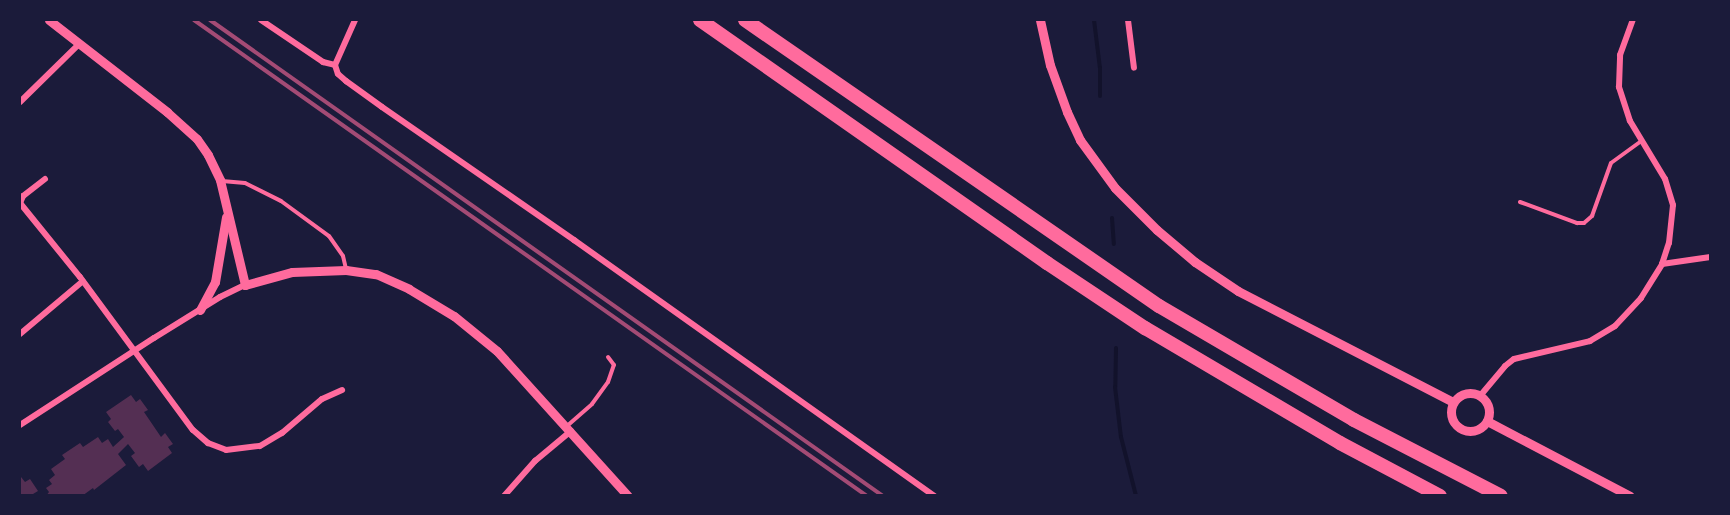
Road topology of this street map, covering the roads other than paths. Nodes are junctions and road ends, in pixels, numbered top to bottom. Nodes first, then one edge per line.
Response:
1 (49, 20) edge
2 (261, 20) edge
3 (355, 20) edge
4 (700, 20) edge
5 (745, 20) edge
6 (1040, 20) edge
7 (1128, 20) edge
8 (1633, 20) edge
9 (79, 44) junction
10 (336, 65) junction
11 (1134, 68) dead end
12 (20, 102) edge
13 (1642, 140) junction
14 (45, 179) dead end
15 (220, 180) junction
16 (1520, 202) dead end
17 (227, 211) junction
18 (1710, 257) edge
19 (1662, 264) junction
20 (346, 270) junction
21 (83, 281) junction
22 (245, 285) junction
23 (200, 310) junction
24 (20, 334) edge
25 (134, 350) junction
26 (608, 357) dead end
27 (613, 370) junction
28 (621, 373) dead end
29 (342, 390) dead end
30 (1480, 396) junction
31 (1453, 402) junction
32 (1487, 421) junction
33 (20, 425) edge
34 (569, 428) junction
35 (504, 495) edge
36 (628, 495) edge
37 (934, 495) edge
38 (1440, 495) edge
39 (1501, 495) edge
40 (1630, 495) edge

1 - 9 street
2 - 10 street
3 - 10 street
4 - 38 highway
5 - 39 highway
6 - 31 street
7 - 11 street
8 - 13 street
9 - 12 street
9 - 15 street
10 - 37 street
13 - 16 lane
13 - 19 street
14 - 21 street
15 - 17 street
15 - 20 lane
17 - 22 street
17 - 23 street
18 - 19 street
19 - 30 street
20 - 22 street
20 - 34 street
21 - 24 street
21 - 25 street
22 - 23 street
23 - 25 street
25 - 29 street
25 - 33 street
26 - 27 lane
27 - 28 lane
27 - 34 lane
30 - 31 street
30 - 32 street
31 - 32 street
32 - 40 street
34 - 35 street
34 - 36 street

